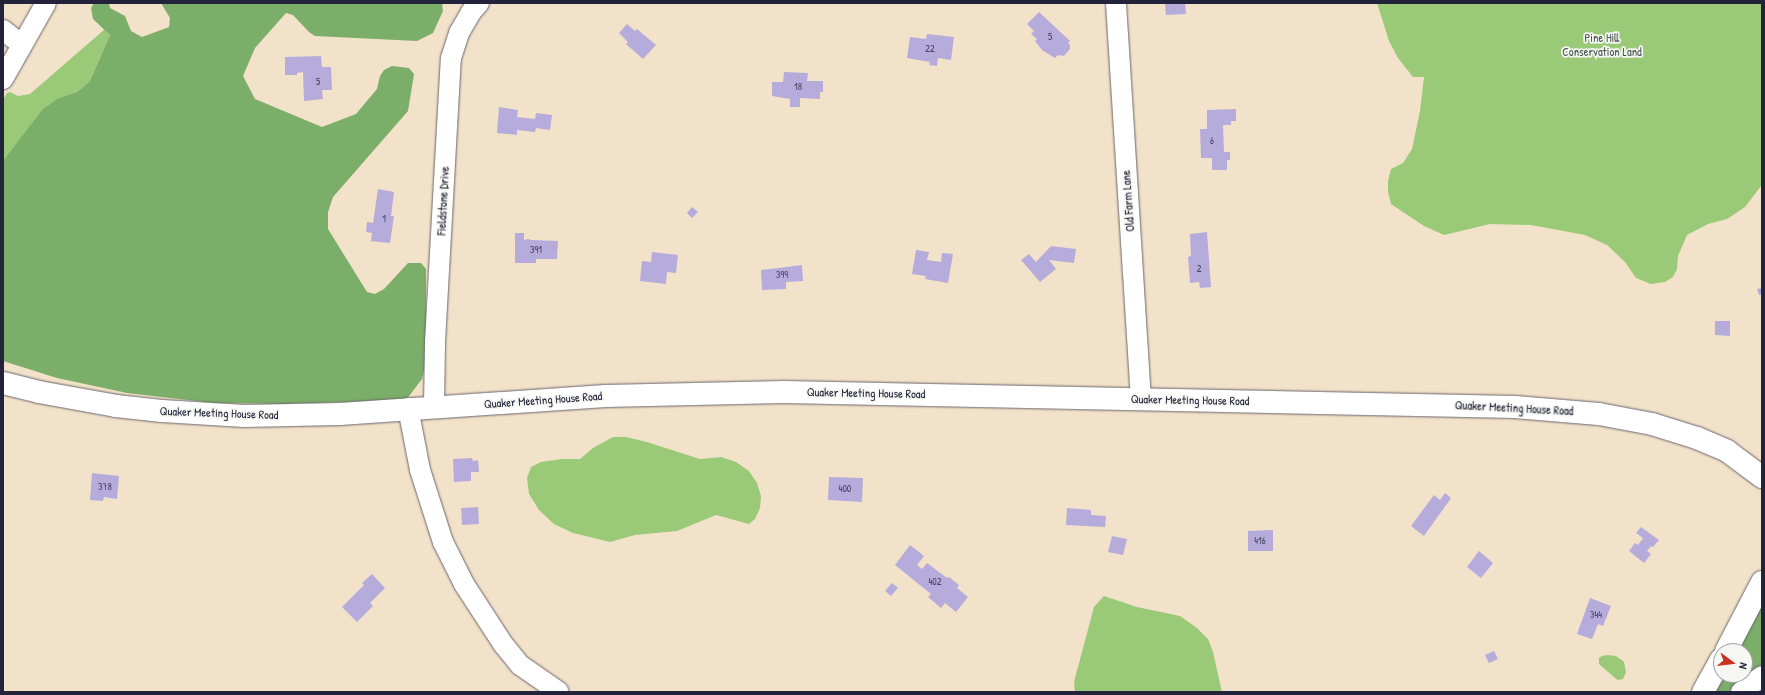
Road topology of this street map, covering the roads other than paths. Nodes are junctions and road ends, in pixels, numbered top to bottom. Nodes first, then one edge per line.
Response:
1 (46, 3) edge
2 (479, 3) edge
3 (1116, 3) edge
4 (3, 30) edge
5 (22, 45) junction
6 (3, 79) edge
7 (3, 382) edge
8 (1142, 399) junction
9 (434, 407) junction
10 (408, 408) junction
11 (1727, 451) junction
12 (1762, 458) edge
13 (1762, 478) edge
14 (1762, 582) edge
15 (1730, 643) edge
16 (1713, 674) edge
17 (1762, 676) edge
18 (559, 692) edge
19 (1703, 692) edge
20 (1741, 692) edge

1 - 5 street
2 - 9 street, Fieldstone Drive
3 - 8 street, Old Farm Lane
4 - 5 street
5 - 6 street
7 - 10 main road, Quaker Meeting House Road
8 - 9 main road, Quaker Meeting House Road
8 - 11 main road, Quaker Meeting House Road
9 - 10 main road, Quaker Meeting House Road
10 - 18 street
11 - 12 main road, Quaker Meeting House Road
11 - 13 main road, Quaker Meeting House Road
14 - 15 main road
16 - 19 main road
17 - 20 street

